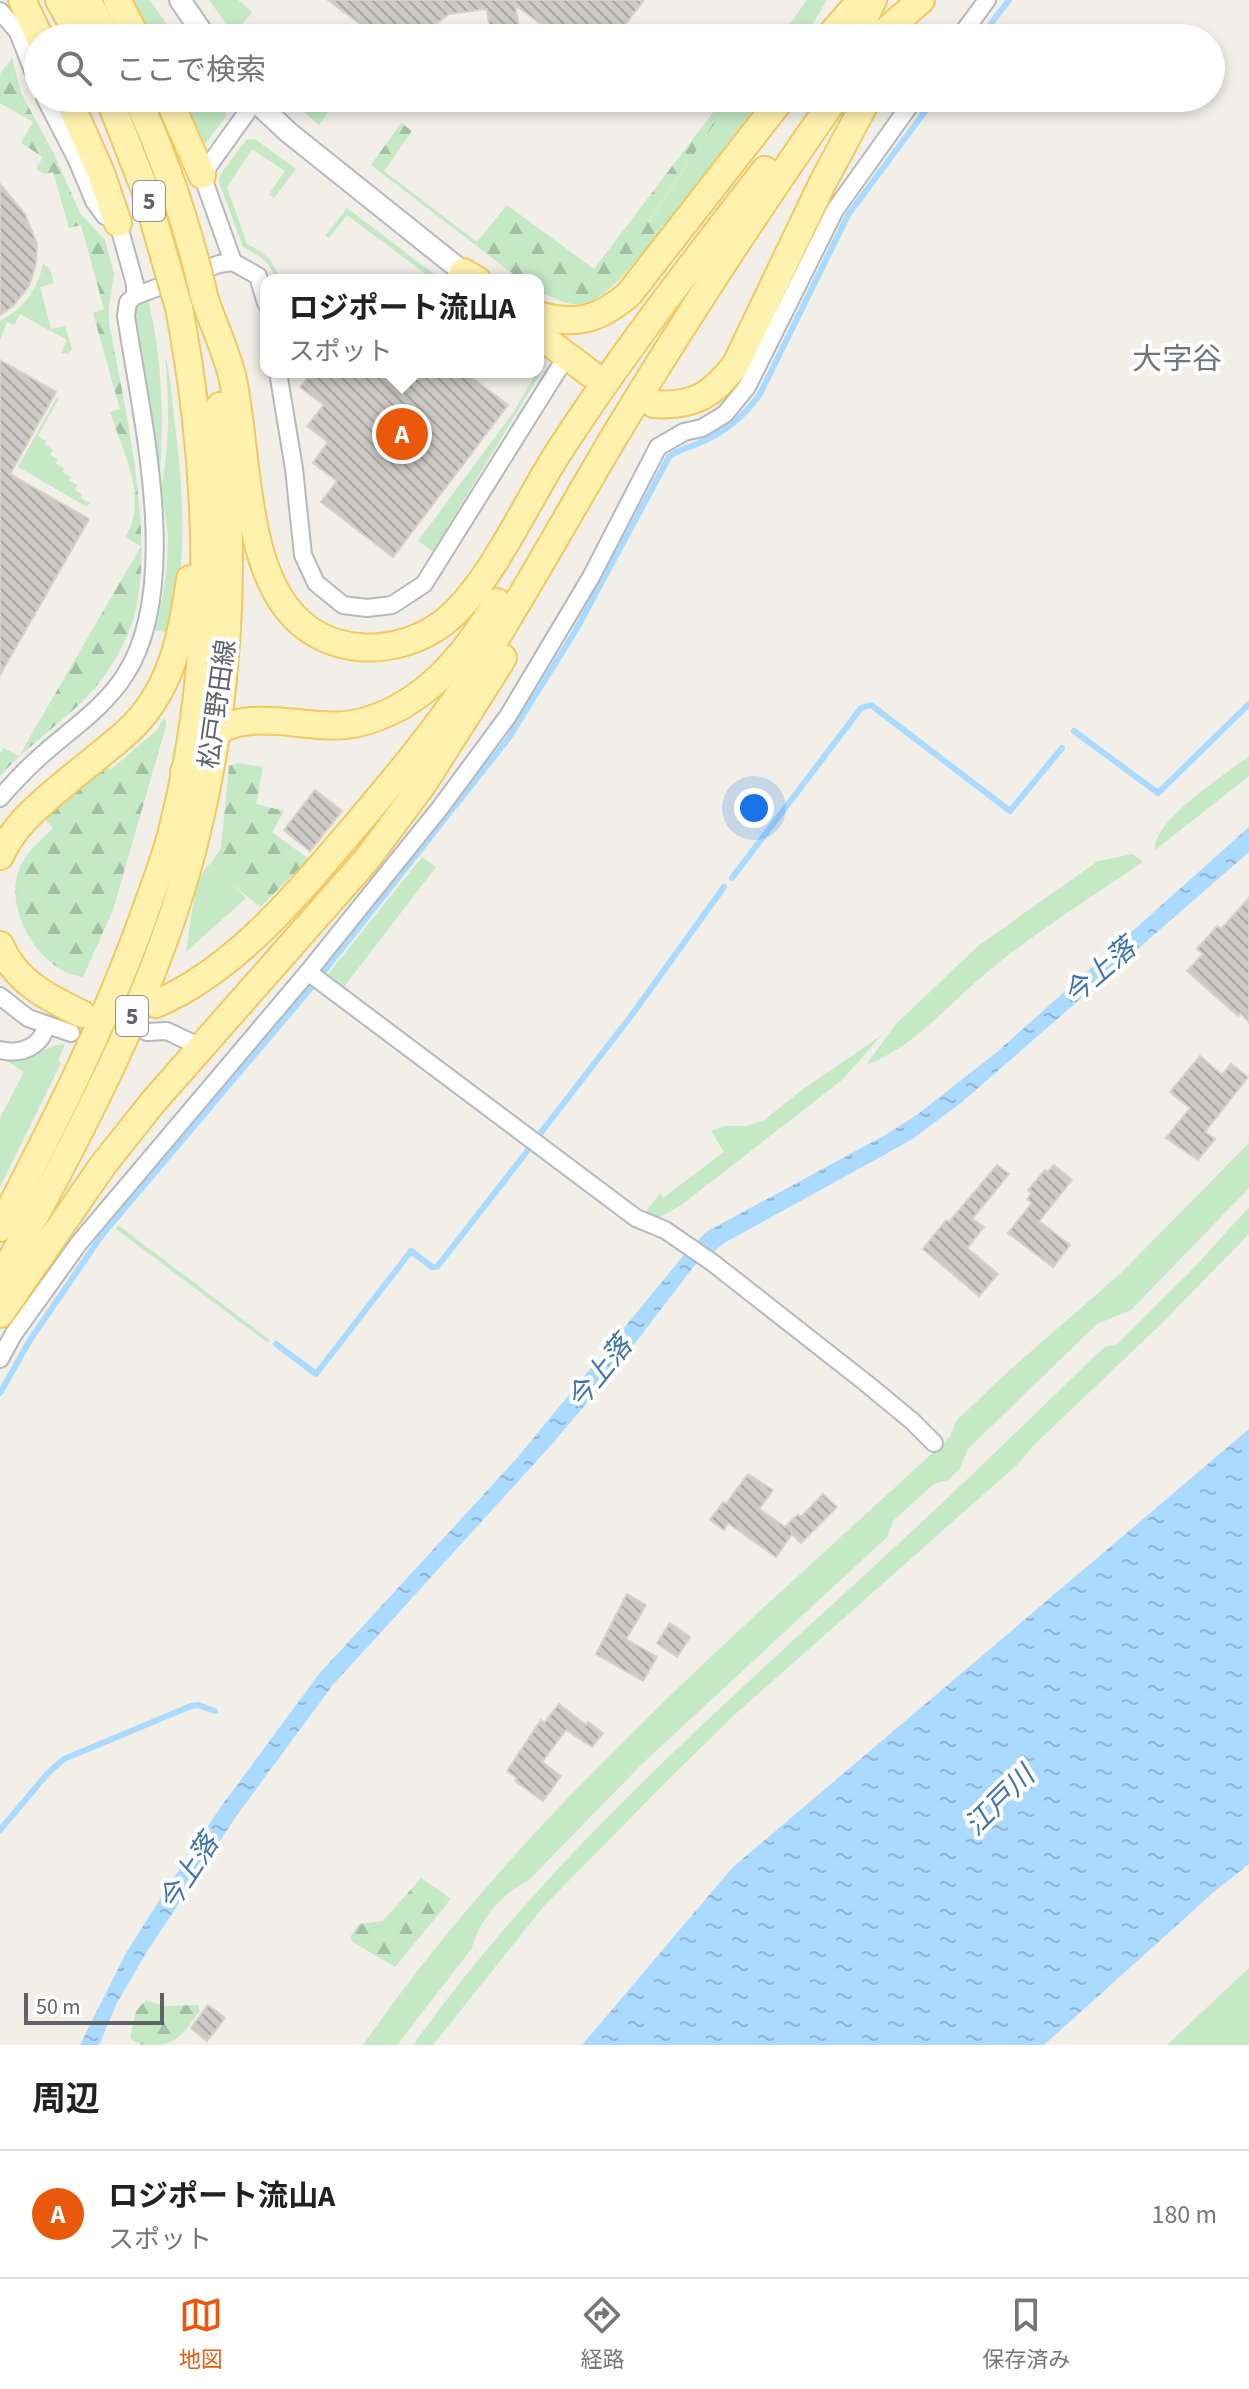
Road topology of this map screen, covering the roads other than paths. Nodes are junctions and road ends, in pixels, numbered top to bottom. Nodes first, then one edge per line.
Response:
1 (22, 0) edge
2 (59, 0) edge
3 (87, 0) edge
4 (117, 0) edge
5 (180, 0) edge
6 (861, 0) edge
7 (873, 0) edge
8 (921, 0) edge
9 (987, 0) edge
10 (0, 11) edge
11 (33, 24) edge
12 (72, 24) edge
13 (100, 24) edge
14 (130, 24) edge
15 (196, 24) edge
16 (840, 24) edge
17 (862, 24) edge
18 (894, 24) edge
19 (908, 24) edge
20 (969, 24) edge
21 (24, 48) edge
22 (52, 112) edge
23 (74, 112) edge
24 (114, 112) edge
25 (143, 112) edge
26 (174, 112) edge
27 (246, 112) edge
28 (267, 112) edge
29 (771, 112) edge
30 (804, 112) edge
31 (826, 112) edge
32 (860, 112) edge
33 (905, 112) edge
34 (765, 170) junction
35 (202, 175) junction
36 (118, 223) junction
37 (233, 262) junction
38 (467, 274) edge
39 (260, 283) edge
40 (135, 296) junction
41 (205, 300) junction
42 (179, 308) junction
43 (544, 316) edge
44 (544, 339) edge
45 (566, 357) junction
46 (591, 374) tunnel mouth
47 (279, 378) edge
48 (654, 404) tunnel mouth
49 (618, 430) junction
50 (214, 733) junction
51 (184, 772) junction
52 (0, 798) edge
53 (0, 856) edge
54 (0, 945) edge
55 (315, 977) junction
56 (0, 996) edge
57 (156, 1004) dead end
58 (77, 1024) joint
59 (46, 1026) junction
60 (147, 1032) dead end
61 (192, 1043) dead end
62 (0, 1050) edge
63 (208, 1058) dead end
64 (223, 1073) junction
65 (0, 1228) edge
66 (0, 1280) edge
67 (0, 1314) edge
68 (0, 1359) edge
69 (934, 1443) dead end

1 - 11 main road
2 - 12 main road
3 - 13 main road
4 - 14 main road
5 - 15 street
6 - 16 main road
7 - 17 main road
8 - 18 main road
8 - 19 main road
9 - 20 street
10 - 21 street
22 - 36 street
23 - 36 main road
24 - 42 main road, 松戸野田線 / 5, bridge
25 - 41 main road, 松戸野田線 / 5, bridge
26 - 35 main road
27 - 35 street
28 - 38 street
29 - 43 main road
30 - 34 main road
31 - 49 main road
32 - 48 main road
33 - 55 street
34 - 41 main road
34 - 50 main road
35 - 37 street
36 - 40 street
37 - 39 street
37 - 40 street
40 - 52 street
41 - 50 main road, 松戸野田線 / 5
42 - 51 main road, 松戸野田線 / 5
42 - 53 main road
44 - 45 main road
45 - 46 main road
45 - 47 street
49 - 57 main road
49 - 67 main road
50 - 51 main road
50 - 66 main road, 松戸野田線 / 5
51 - 65 main road, 松戸野田線 / 5
54 - 58 main road
55 - 64 street
55 - 69 street
56 - 59 street
58 - 59 street
59 - 62 street
60 - 61 street
63 - 64 street
64 - 68 street

